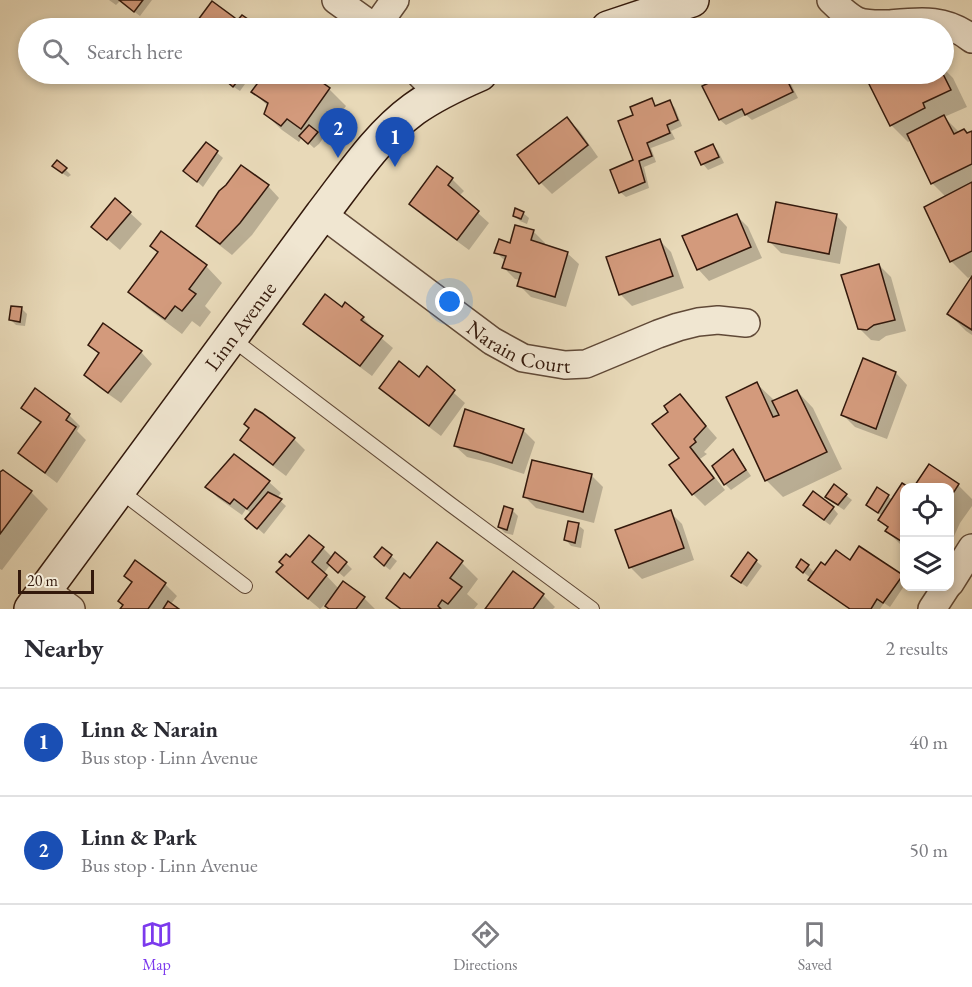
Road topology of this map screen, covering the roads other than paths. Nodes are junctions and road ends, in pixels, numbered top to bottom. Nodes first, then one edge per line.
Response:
1 (336, 0) edge
2 (395, 0) edge
3 (692, 0) edge
4 (831, 0) edge
5 (361, 18) edge
6 (382, 18) edge
7 (638, 18) edge
8 (853, 18) edge
9 (954, 29) edge
10 (972, 39) edge
11 (428, 84) edge
12 (322, 214) junction
13 (746, 322) dead end
14 (231, 338) junction
15 (119, 490) junction
16 (972, 548) edge
17 (954, 577) edge
18 (244, 586) dead end
19 (944, 591) edge
20 (38, 599) edge
21 (71, 609) edge
22 (592, 609) edge
23 (932, 609) edge

1 - 5 street
2 - 6 street
3 - 7 main road
4 - 8 street
9 - 10 street
11 - 12 main road, Linn Avenue
12 - 13 street, Narain Court
12 - 14 main road, Linn Avenue
14 - 15 main road, Linn Avenue
14 - 22 lane
15 - 18 lane
15 - 20 main road, Linn Avenue
16 - 17 street
19 - 23 street
20 - 21 street

